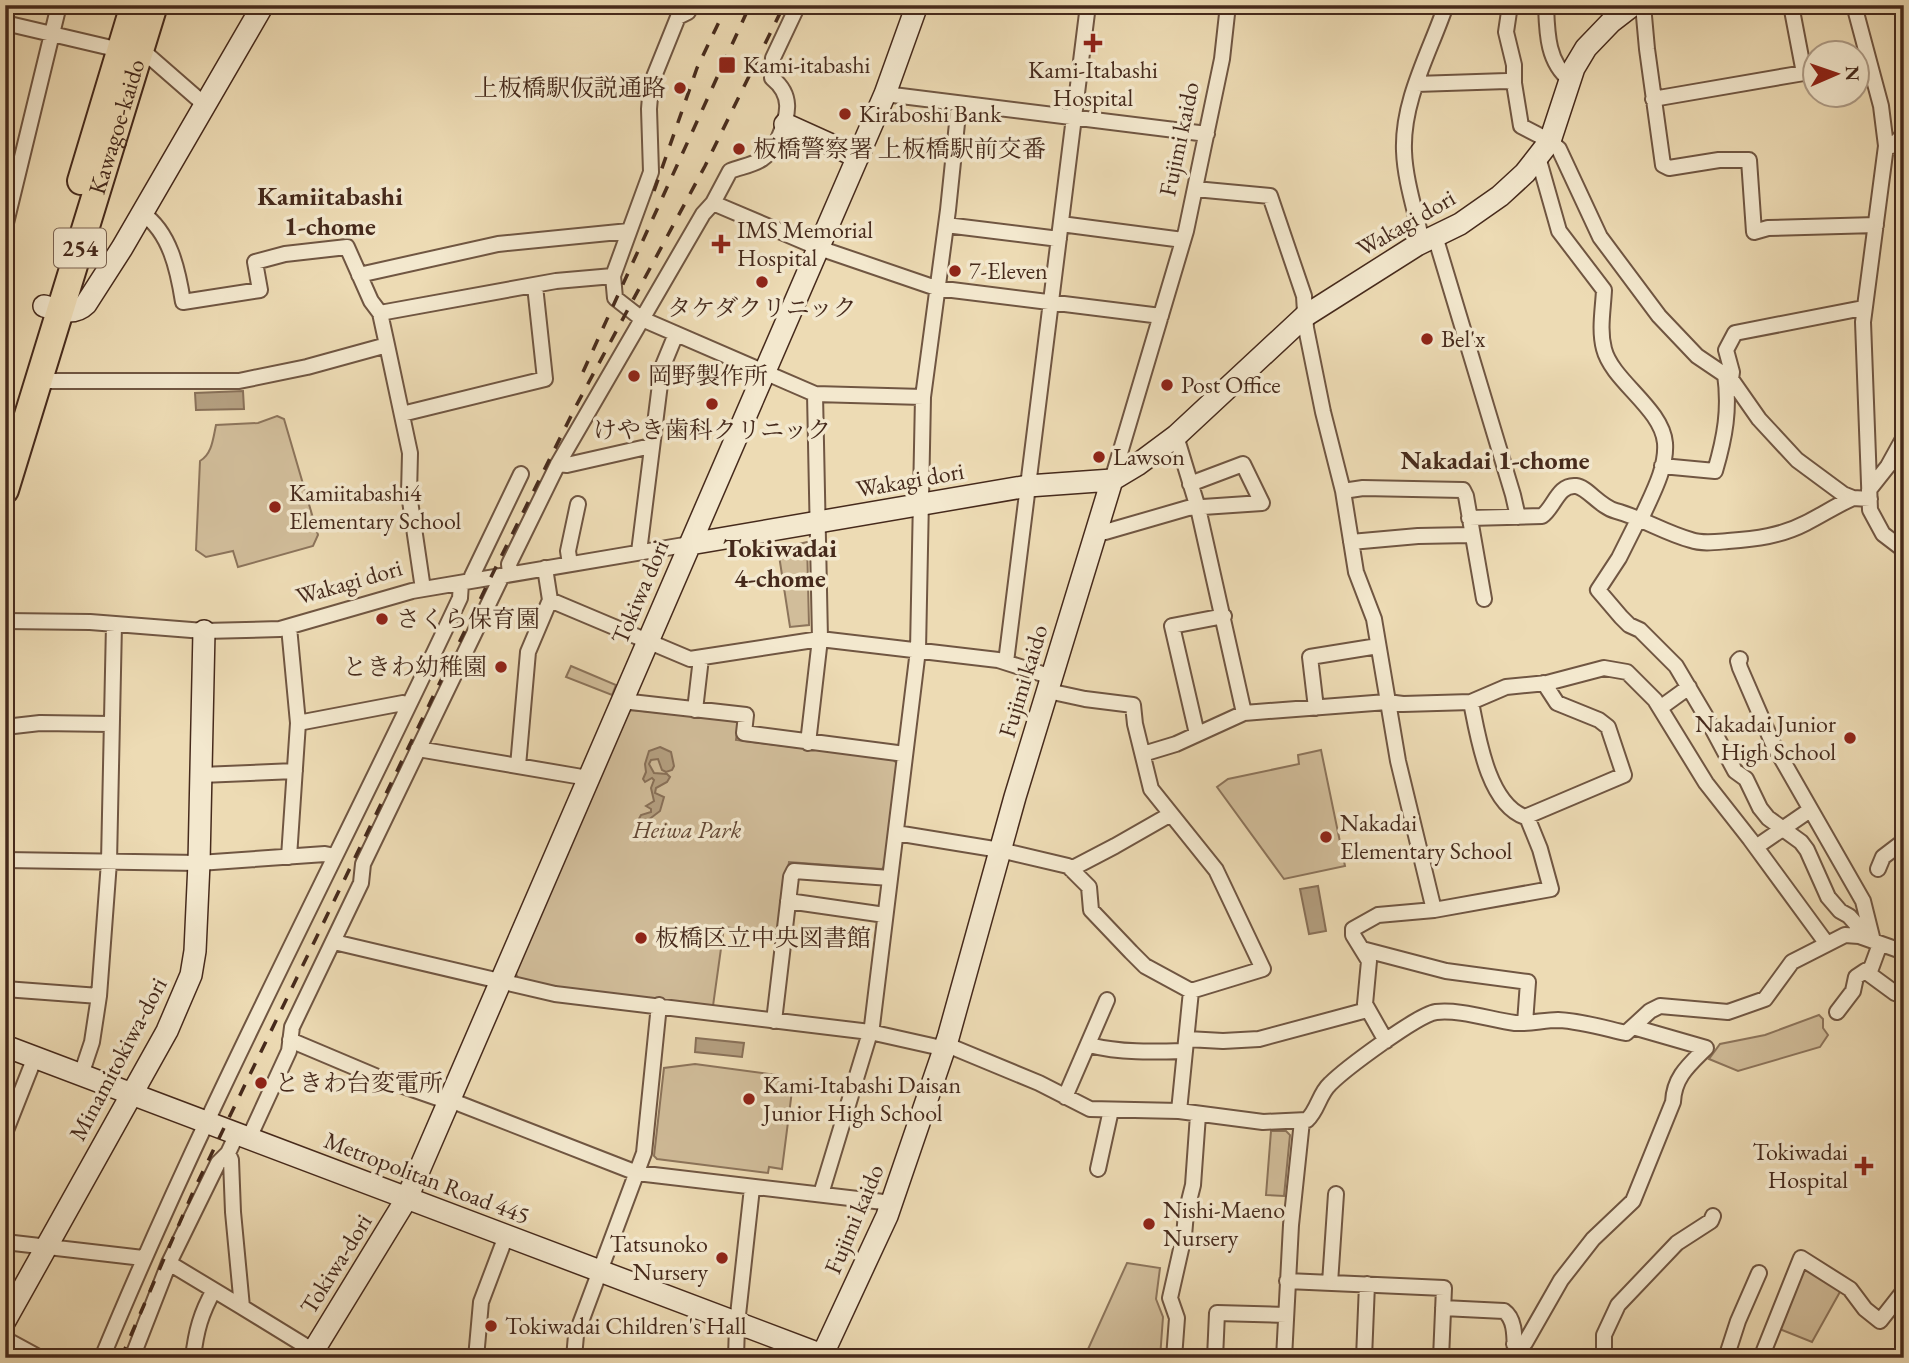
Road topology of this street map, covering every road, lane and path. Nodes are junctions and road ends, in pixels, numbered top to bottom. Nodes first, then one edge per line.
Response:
1 (59, 5) edge
2 (134, 5) edge
3 (154, 5) edge
4 (263, 5) edge
5 (691, 5) edge
6 (799, 5) edge
7 (917, 5) edge
8 (1088, 5) edge
9 (1228, 5) edge
10 (1446, 5) edge
11 (1510, 5) edge
12 (1546, 5) edge
13 (1633, 5) edge
14 (1643, 5) edge
15 (1791, 5) edge
16 (1854, 5) edge
17 (5, 23) edge
18 (52, 34) junction
19 (130, 51) junction
20 (1570, 80) junction
21 (1514, 83) junction
22 (1416, 85) junction
23 (885, 94) junction
24 (1653, 100) junction
25 (959, 104) junction
26 (205, 105) junction
27 (1074, 117) junction
28 (785, 124) junction
29 (1207, 134) junction
30 (1904, 134) edge
31 (1892, 146) dead end
32 (1544, 149) junction
33 (858, 157) junction
34 (1195, 189) junction
35 (713, 203) junction
36 (8, 204) edge
37 (142, 213) junction
38 (946, 225) junction
39 (1876, 225) junction
40 (5, 228) edge
41 (629, 231) junction
42 (1060, 232) junction
43 (1429, 239) junction
44 (1183, 240) junction
45 (819, 248) junction
46 (359, 275) junction
47 (613, 276) junction
48 (536, 286) junction
49 (936, 288) junction
50 (1051, 302) junction
51 (1863, 307) junction
52 (52, 309) junction
53 (380, 313) junction
54 (1161, 316) junction
55 (1306, 316) junction
56 (642, 319) junction
57 (676, 334) junction
58 (387, 345) junction
59 (765, 372) junction
60 (1728, 376) junction
61 (39, 381) junction
62 (815, 394) junction
63 (923, 397) junction
64 (402, 414) junction
65 (5, 434) edge
66 (1176, 436) junction
67 (1904, 437) edge
68 (651, 446) junction
69 (558, 464) junction
70 (1662, 466) junction
71 (521, 474) dead end
72 (1112, 480) junction
73 (1190, 484) junction
74 (1028, 486) junction
75 (5, 490) edge
76 (1343, 491) junction
77 (1870, 494) junction
78 (1853, 498) junction
79 (578, 504) dead end
80 (921, 505) junction
81 (1198, 508) junction
82 (1518, 517) junction
83 (1469, 518) junction
84 (1640, 519) junction
85 (817, 522) junction
86 (1097, 530) junction
87 (1471, 535) junction
88 (1351, 542) junction
89 (690, 544) junction
90 (1904, 550) edge
91 (639, 552) junction
92 (570, 564) junction
93 (545, 568) junction
94 (505, 575) junction
95 (467, 582) junction
96 (423, 589) junction
97 (1484, 599) dead end
98 (550, 600) junction
99 (1224, 616) junction
100 (5, 621) edge
101 (114, 624) junction
102 (289, 626) junction
103 (204, 631) junction
104 (820, 639) junction
105 (647, 642) junction
106 (1378, 646) junction
107 (918, 650) junction
108 (701, 658) junction
109 (1740, 659) dead end
110 (1006, 662) junction
111 (1545, 683) junction
112 (1050, 684) junction
113 (1689, 687) junction
114 (622, 701) junction
115 (1387, 702) junction
116 (1471, 702) junction
117 (408, 705) junction
118 (1316, 708) junction
119 (1660, 708) junction
120 (695, 710) junction
121 (1244, 713) junction
122 (298, 723) junction
123 (111, 724) junction
124 (5, 727) edge
125 (1197, 734) junction
126 (808, 743) junction
127 (418, 749) junction
128 (905, 754) junction
129 (1143, 754) junction
130 (518, 766) junction
131 (295, 771) junction
132 (201, 775) junction
133 (588, 778) junction
134 (1810, 810) junction
135 (1171, 814) junction
136 (1527, 817) junction
137 (1782, 828) junction
138 (896, 833) junction
139 (1904, 841) edge
140 (1756, 847) junction
141 (1000, 850) junction
142 (335, 856) junction
143 (289, 857) junction
144 (5, 860) edge
145 (109, 862) junction
146 (199, 863) junction
147 (1071, 869) junction
148 (1878, 869) dead end
149 (890, 878) junction
150 (788, 901) junction
151 (1434, 910) junction
152 (885, 915) junction
153 (1872, 941) junction
154 (334, 943) junction
155 (1826, 944) junction
156 (1362, 949) junction
157 (1904, 952) edge
158 (1869, 974) junction
159 (500, 981) junction
160 (5, 989) edge
161 (1191, 991) junction
162 (99, 996) junction
163 (1904, 996) edge
164 (1107, 1000) dead end
165 (659, 1005) junction
166 (1367, 1010) junction
167 (1837, 1012) dead end
168 (774, 1021) junction
169 (1525, 1023) junction
170 (1633, 1027) junction
171 (870, 1032) junction
172 (290, 1040) junction
173 (1385, 1041) junction
174 (1089, 1045) junction
175 (1186, 1045) junction
176 (5, 1046) edge
177 (945, 1046) junction
178 (35, 1057) junction
179 (81, 1075) junction
180 (131, 1094) junction
181 (1065, 1097) junction
182 (449, 1101) junction
183 (1111, 1110) junction
184 (1179, 1111) junction
185 (1198, 1115) junction
186 (1302, 1121) junction
187 (205, 1122) junction
188 (5, 1133) edge
189 (238, 1142) junction
190 (1098, 1169) dead end
191 (637, 1173) junction
192 (752, 1188) junction
193 (821, 1194) junction
194 (1336, 1194) dead end
195 (407, 1198) junction
196 (892, 1203) junction
197 (1713, 1216) dead end
198 (506, 1236) junction
199 (5, 1242) edge
200 (46, 1247) junction
201 (143, 1258) junction
202 (169, 1263) junction
203 (600, 1271) junction
204 (1759, 1273) dead end
205 (1287, 1281) junction
206 (1330, 1283) junction
207 (1367, 1284) junction
208 (215, 1290) junction
209 (1904, 1293) edge
210 (242, 1307) junction
211 (1443, 1308) junction
212 (1286, 1315) junction
213 (5, 1321) edge
214 (737, 1324) junction
215 (5, 1339) edge
216 (1514, 1351) edge
217 (316, 1356) edge
218 (824, 1357) edge
219 (40, 1358) edge
220 (102, 1358) edge
221 (132, 1358) edge
222 (193, 1358) edge
223 (476, 1358) edge
224 (574, 1358) edge
225 (736, 1358) edge
226 (1174, 1358) edge
227 (1215, 1358) edge
228 (1284, 1358) edge
229 (1364, 1358) edge
230 (1441, 1358) edge
231 (1604, 1358) edge
232 (1726, 1358) edge
233 (1761, 1358) edge

1 - 18 street
2 - 19 highway, Kawagoe-kaido / 254
3 - 19 highway, Kawagoe-kaido / 254
4 - 26 street
5 - 41 street
6 - 28 street
7 - 23 street, Tokiwa dori
8 - 27 street
9 - 29 street, Fujimi kaido
10 - 22 street
11 - 21 street
12 - 20 street
13 - 20 street, Wakagi dori
14 - 24 street
15 - 24 street
16 - 39 street
17 - 18 street
18 - 19 street
18 - 36 street
19 - 26 street
19 - 52 highway, Kawagoe-kaido / 254
20 - 32 street, Wakagi dori
21 - 22 street
21 - 32 street
22 - 43 street
23 - 25 street
23 - 33 street, Tokiwa dori
24 - 39 street
25 - 27 street
25 - 38 street
26 - 37 street
27 - 29 street
27 - 42 street
28 - 33 street
28 - 35 street
29 - 34 street, Fujimi kaido
30 - 31 street
32 - 43 street, Wakagi dori
32 - 60 street
32 - 70 street
33 - 45 street, Tokiwa dori
34 - 44 street, Fujimi kaido
34 - 55 street
35 - 45 street
35 - 56 street
36 - 40 street
37 - 46 street
37 - 52 street
38 - 42 street
38 - 49 street
39 - 51 street
41 - 46 street
41 - 47 street
42 - 44 street
42 - 50 street
43 - 55 street, Wakagi dori
43 - 82 street
44 - 54 street, Fujimi kaido
45 - 49 street
45 - 59 street, Tokiwa dori
46 - 53 street
47 - 48 street
47 - 56 street
48 - 53 street
48 - 64 street
49 - 50 street
49 - 63 street
50 - 54 street
50 - 74 street
51 - 60 street
51 - 77 street
52 - 61 highway, Kawagoe-kaido / 254
52 - 65 highway, Kawagoe-kaido / 254
53 - 58 street
54 - 72 street, Fujimi kaido
55 - 66 street, Wakagi dori
55 - 76 street
56 - 57 street
56 - 69 street
57 - 59 street
57 - 68 street
58 - 61 street
58 - 64 street
59 - 62 street
59 - 89 street, Tokiwa dori
60 - 70 street
60 - 78 street
61 - 75 highway, Kawagoe-kaido / 254
62 - 63 street
62 - 85 street
63 - 80 street
64 - 96 street
66 - 72 street, Wakagi dori
66 - 73 street
67 - 77 street
68 - 69 street
68 - 91 street
69 - 94 street
70 - 84 street
71 - 95 street
72 - 74 street, Wakagi dori
72 - 86 street, Fujimi kaido
73 - 81 street
73 - 81 street
74 - 80 street, Wakagi dori
74 - 110 street
76 - 83 street
76 - 88 street
77 - 78 street
77 - 90 street
78 - 84 street
79 - 92 street
80 - 85 street, Wakagi dori
80 - 107 street
81 - 86 street
81 - 99 street
82 - 83 street
82 - 84 street
83 - 87 street
84 - 113 street
85 - 89 street, Wakagi dori
85 - 104 street
86 - 112 street, Fujimi kaido
87 - 88 street
87 - 97 street
88 - 106 street
89 - 91 street, Wakagi dori
89 - 105 street, Tokiwa dori
91 - 92 street, Wakagi dori
92 - 93 street, Wakagi dori
93 - 94 street, Wakagi dori
93 - 98 street
94 - 95 street, Wakagi dori
94 - 127 street
95 - 96 street, Wakagi dori
95 - 117 street
96 - 102 street, Wakagi dori
98 - 105 street
98 - 130 street
99 - 121 street
99 - 125 street
100 - 101 street, Wakagi dori
101 - 103 street, Wakagi dori
101 - 123 street
102 - 103 street, Wakagi dori
102 - 122 street
103 - 132 street, Minamitokiwa-dori
104 - 107 street
104 - 108 street
104 - 126 street
105 - 108 street
105 - 114 street, Tokiwa dori
106 - 115 street
106 - 118 street
107 - 110 street
107 - 128 street
108 - 120 street
109 - 134 street
110 - 112 street
111 - 116 street
111 - 119 street
111 - 136 street
112 - 129 street
112 - 141 street, Fujimi kaido
113 - 119 street
113 - 137 street
114 - 120 street
114 - 133 street, Tokiwa dori
115 - 116 street
115 - 118 street
115 - 151 street
116 - 136 street
117 - 122 street
117 - 142 street
118 - 121 street
119 - 140 street
120 - 126 street
121 - 125 street
122 - 131 street
123 - 124 street
123 - 145 street
125 - 129 street
126 - 128 street
127 - 130 street
127 - 154 street
128 - 138 street
129 - 135 street
130 - 133 street
131 - 132 street
131 - 143 street
132 - 146 street, Minamitokiwa-dori
133 - 159 street, Tokiwa dori
134 - 137 street
134 - 153 street
135 - 147 street
135 - 161 street
136 - 151 street
137 - 140 street
137 - 153 street
138 - 141 street
138 - 149 street
139 - 148 street
140 - 155 street
141 - 147 street
141 - 177 street, Fujimi kaido
142 - 143 street
142 - 187 street
143 - 146 street
144 - 145 street
145 - 146 street
145 - 162 street
146 - 180 street, Minamitokiwa-dori
147 - 161 street
149 - 150 street
149 - 152 street
150 - 152 street
150 - 168 street
151 - 156 street
152 - 171 street
153 - 155 street
153 - 157 street
153 - 158 street
154 - 159 street
154 - 172 street
155 - 170 street
156 - 166 street
156 - 169 street
158 - 163 street
158 - 167 street
159 - 165 street
159 - 182 street, Tokiwa dori
160 - 162 street
161 - 175 street
162 - 179 street
164 - 174 street
165 - 168 street
165 - 191 street
166 - 173 street
166 - 175 street
168 - 171 street
169 - 170 street
169 - 173 street
170 - 216 street
171 - 177 street
171 - 193 street
172 - 182 street
172 - 189 street
173 - 186 street
174 - 175 street
174 - 181 street
175 - 184 street
176 - 178 street, Metropolitan Road 445
177 - 181 street
177 - 196 street, Fujimi kaido
178 - 179 street, Metropolitan Road 445
178 - 188 street
179 - 180 street, Metropolitan Road 445
180 - 187 street, Metropolitan Road 445
180 - 200 street, Minamitokiwa-dori
181 - 183 street
182 - 191 street
182 - 195 street, Tokiwa dori
183 - 184 street
183 - 190 street
184 - 185 street
185 - 186 street
185 - 226 street
186 - 205 street
187 - 189 street, Metropolitan Road 445
187 - 201 street
189 - 195 street, Metropolitan Road 445
189 - 202 street
189 - 210 street
191 - 192 street
191 - 203 street
192 - 193 street
192 - 214 street
193 - 196 street
194 - 206 street
195 - 198 street, Metropolitan Road 445
195 - 217 street, Tokiwa-dori
196 - 218 street, Fujimi kaido
197 - 231 street
198 - 203 street, Metropolitan Road 445
198 - 223 street
199 - 200 street
200 - 201 street
200 - 213 street, Minamitokiwa-dori
201 - 220 street
202 - 208 street
202 - 221 street
203 - 214 street, Metropolitan Road 445
203 - 224 street
204 - 232 street
205 - 206 street
205 - 212 street
206 - 207 street
207 - 211 street
207 - 229 street
208 - 210 street
208 - 222 street
209 - 233 street
210 - 217 street
211 - 216 street
211 - 230 street
212 - 227 street
212 - 228 street
214 - 218 street, Metropolitan Road 445
214 - 225 street
215 - 219 street

